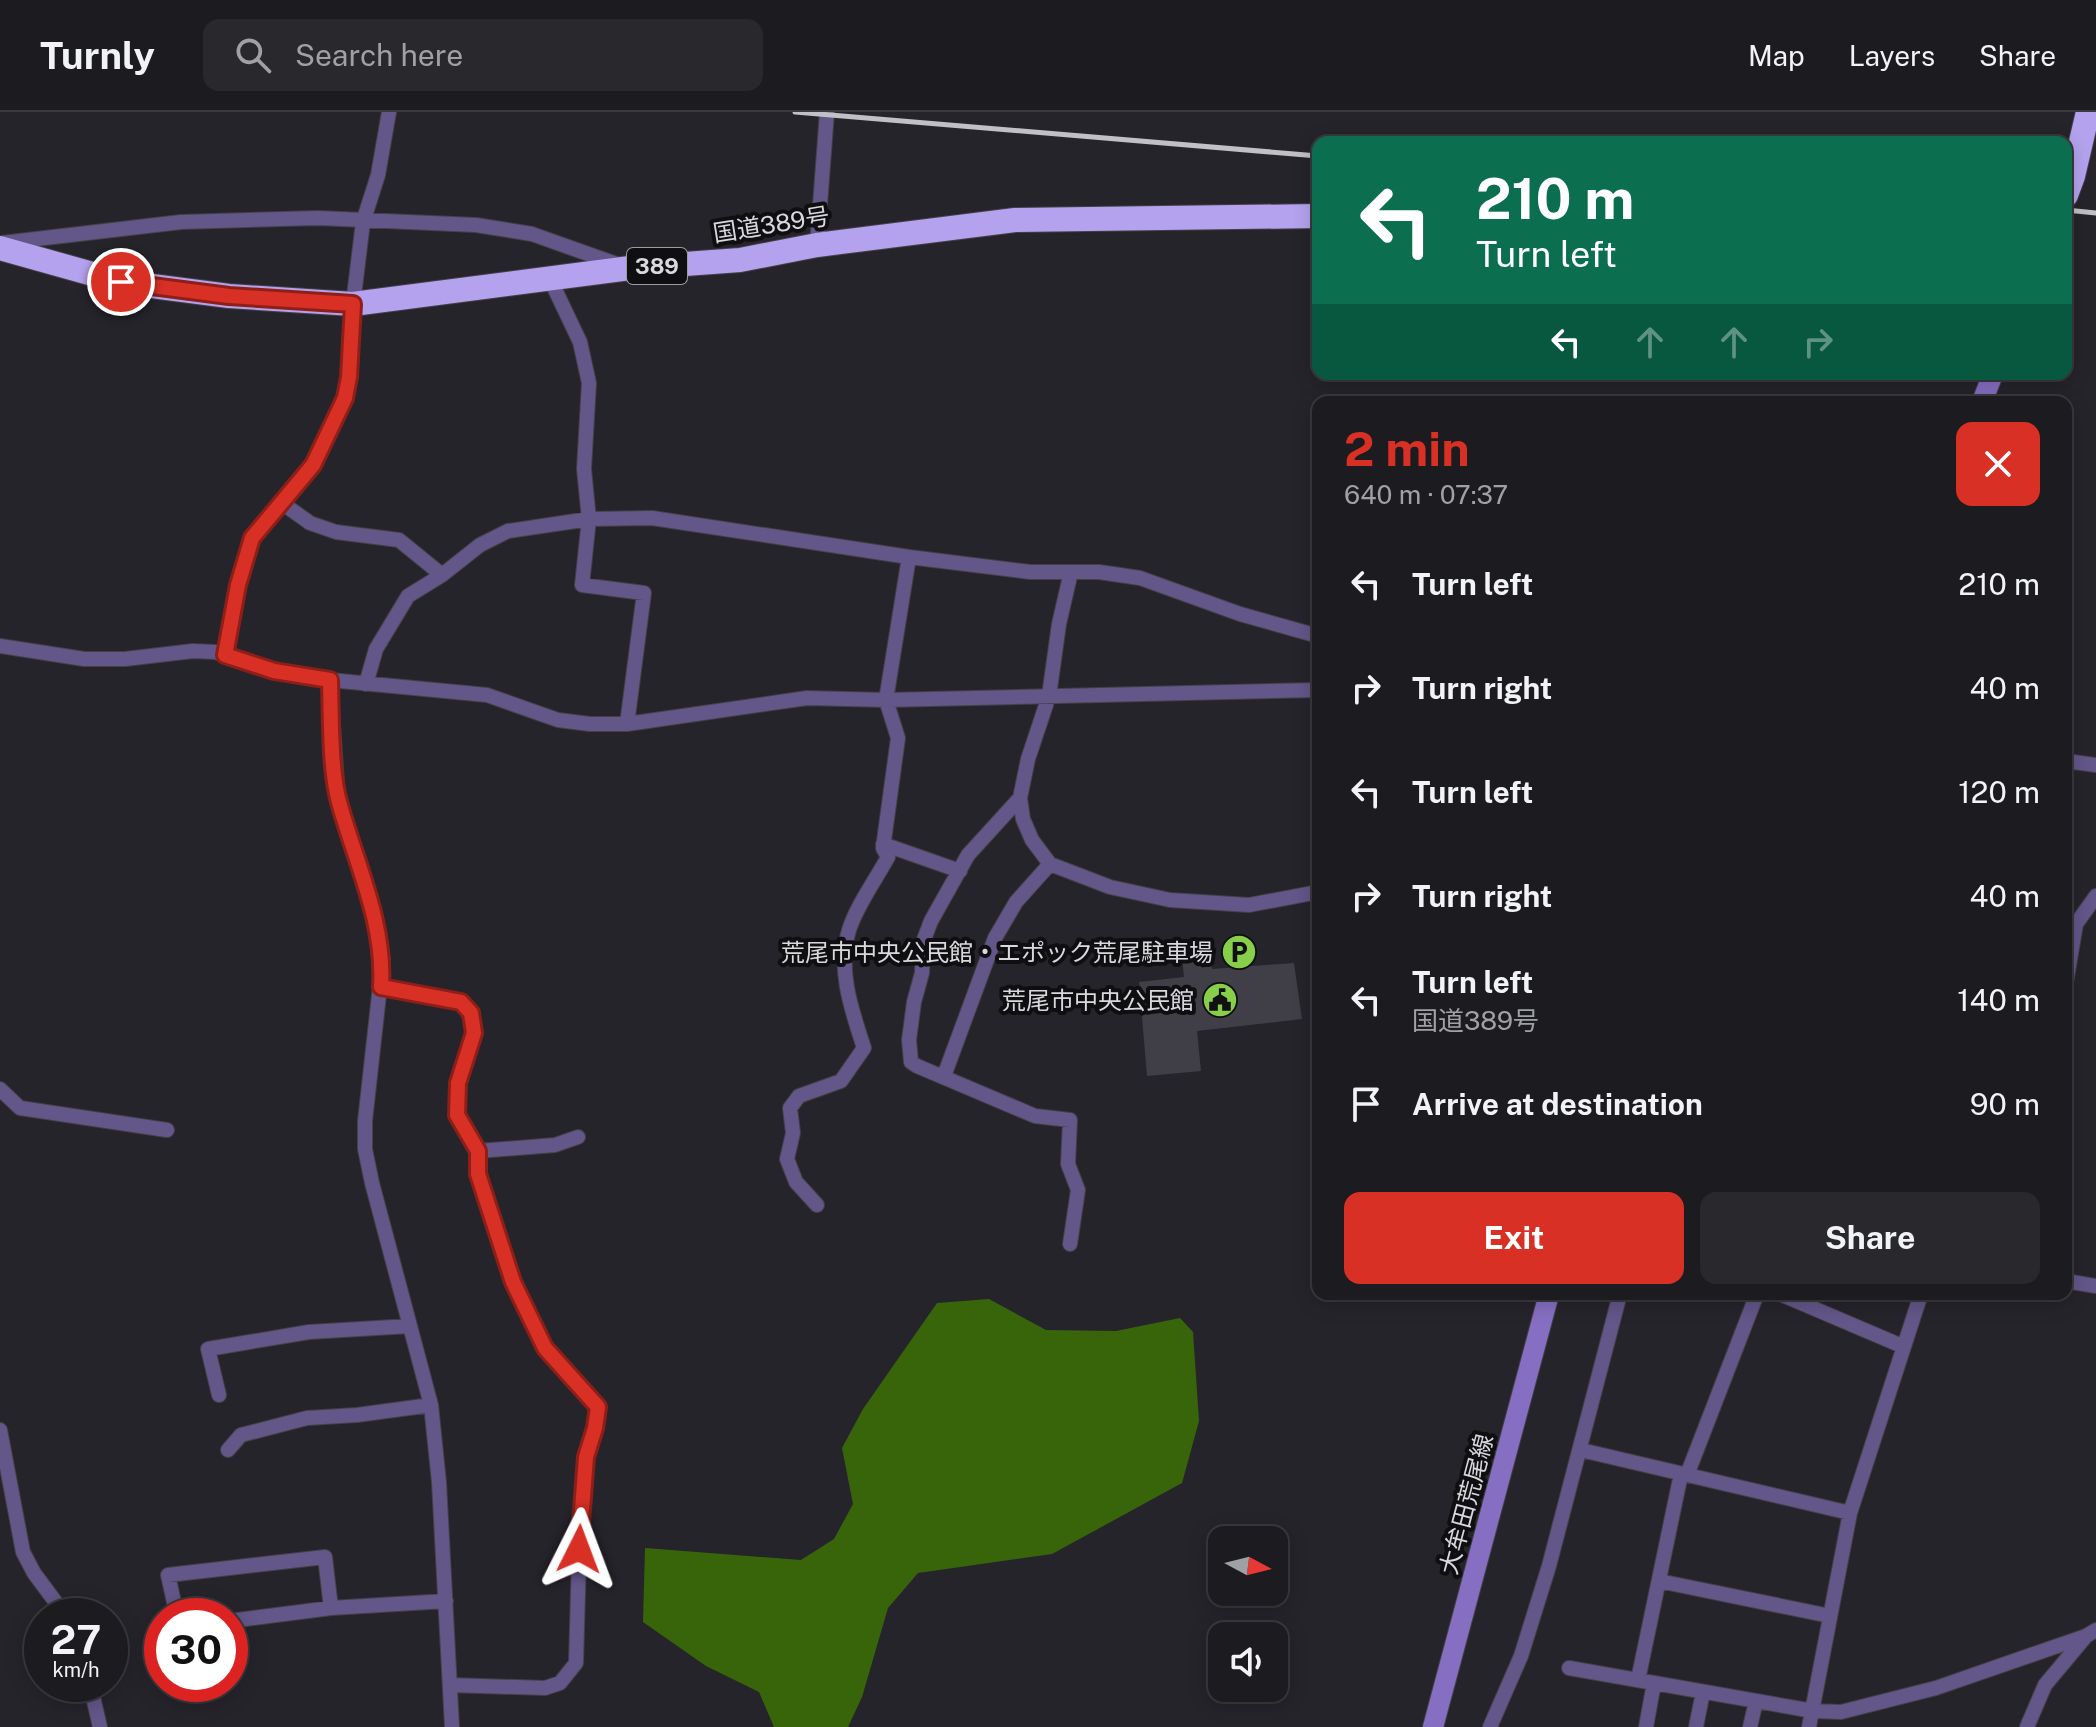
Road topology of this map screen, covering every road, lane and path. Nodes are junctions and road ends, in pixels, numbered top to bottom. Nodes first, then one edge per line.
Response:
1 (389, 112) edge
2 (827, 112) edge
3 (2088, 112) edge
4 (2072, 178) edge
5 (1312, 216) edge
6 (363, 222) junction
7 (817, 245) junction
8 (0, 246) edge
9 (630, 268) junction
10 (550, 279) junction
11 (353, 304) junction
12 (282, 503) junction
13 (589, 519) junction
14 (909, 557) junction
15 (1071, 572) junction
16 (442, 575) junction
17 (1312, 634) edge
18 (0, 646) edge
19 (225, 655) junction
20 (330, 680) junction
21 (366, 684) junction
22 (1312, 690) edge
23 (1049, 696) junction
24 (886, 700) junction
25 (627, 724) junction
26 (2072, 762) edge
27 (2096, 765) edge
28 (1020, 798) junction
29 (883, 844) junction
30 (1050, 864) junction
31 (960, 871) junction
32 (1312, 893) edge
33 (2096, 896) edge
34 (2072, 948) edge
35 (381, 987) junction
36 (944, 1076) junction
37 (0, 1089) edge
38 (167, 1130) dead end
39 (578, 1137) dead end
40 (478, 1151) junction
41 (817, 1205) dead end
42 (1070, 1244) dead end
43 (2072, 1282) edge
44 (2096, 1286) edge
45 (1547, 1300) edge
46 (1618, 1300) edge
47 (1755, 1300) edge
48 (1794, 1300) edge
49 (1919, 1300) edge
50 (410, 1326) junction
51 (1902, 1346) junction
52 (219, 1395) dead end
53 (431, 1405) junction
54 (0, 1430) edge
55 (228, 1450) dead end
56 (1581, 1450) junction
57 (1684, 1474) junction
58 (1850, 1513) junction
59 (1659, 1581) junction
60 (53, 1598) edge
61 (173, 1598) edge
62 (446, 1601) junction
63 (331, 1608) junction
64 (1830, 1616) junction
65 (248, 1619) edge
66 (2091, 1633) edge
67 (1569, 1668) dead end
68 (1638, 1680) junction
69 (1654, 1683) junction
70 (450, 1685) junction
71 (1703, 1692) junction
72 (1756, 1701) junction
73 (94, 1702) edge
74 (1813, 1711) junction
75 (100, 1727) edge
76 (452, 1727) edge
77 (1433, 1727) edge
78 (1490, 1727) edge
79 (1646, 1727) edge
80 (1696, 1727) edge
81 (1750, 1727) edge
82 (1809, 1727) edge
83 (2027, 1727) edge

1 - 6 street
2 - 7 street
3 - 4 highway
5 - 7 highway, 国道389号 / 389
6 - 8 street
6 - 9 street
6 - 11 street
7 - 9 highway, 国道389号 / 389
8 - 11 highway, 国道389号 / 389
9 - 10 highway, 国道389号 / 389
10 - 11 highway, 国道389号 / 389
10 - 13 street
11 - 12 street
12 - 16 street
12 - 19 street
13 - 14 street
13 - 16 street
13 - 25 street
14 - 15 street
14 - 24 street
15 - 17 street
15 - 23 street
16 - 21 street
18 - 19 street
19 - 20 street
20 - 21 street
20 - 35 street
21 - 25 street
22 - 23 street
23 - 24 street
23 - 28 street
24 - 25 street
24 - 29 street
26 - 27 street
28 - 30 street
28 - 31 street
29 - 31 street
29 - 41 street
30 - 32 street
30 - 36 street
31 - 36 street
33 - 34 street
35 - 40 street
35 - 50 street
36 - 42 street
37 - 38 street
39 - 40 street
40 - 70 street
43 - 44 street
45 - 77 main road, 大牟田荒尾線
46 - 56 street
47 - 57 street
48 - 51 street
49 - 51 street
50 - 52 street
50 - 53 street
51 - 58 street
53 - 55 street
53 - 62 street
54 - 60 street
56 - 57 street
56 - 78 street
57 - 58 street
57 - 59 street
58 - 64 street
59 - 64 street
59 - 68 street
61 - 63 street
62 - 63 street
62 - 70 street
63 - 65 street
64 - 74 street
66 - 74 street
66 - 83 street
67 - 68 street
68 - 69 street
69 - 71 street
69 - 79 street
70 - 76 street
71 - 72 street
71 - 80 street
72 - 74 street
72 - 81 street
73 - 75 street
74 - 82 street

